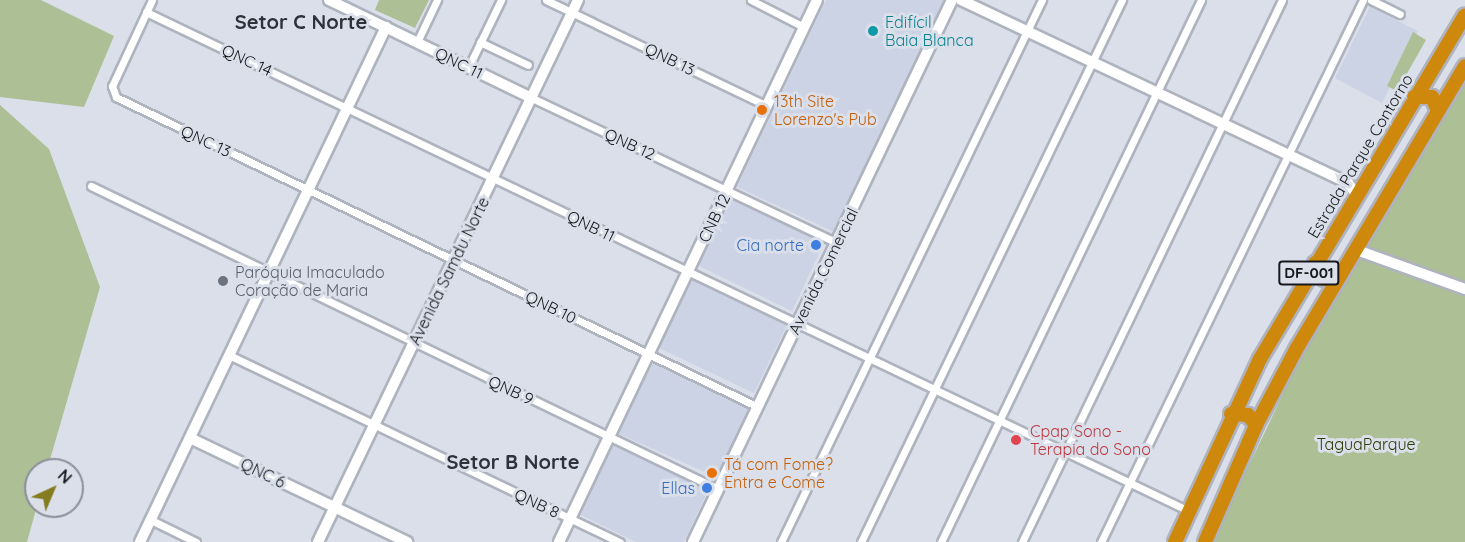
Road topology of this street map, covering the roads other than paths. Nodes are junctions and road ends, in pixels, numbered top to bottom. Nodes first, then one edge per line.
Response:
1 (152, 0) edge
2 (329, 0) edge
3 (437, 0) edge
4 (501, 0) edge
5 (546, 0) edge
6 (578, 0) edge
7 (751, 0) edge
8 (817, 0) edge
9 (952, 0) edge
10 (961, 0) edge
11 (1042, 0) edge
12 (1122, 0) edge
13 (1201, 0) edge
14 (1282, 0) edge
15 (1362, 0) edge
16 (1371, 0) edge
17 (146, 12) junction
18 (572, 12) junction
19 (1400, 14) dead end
20 (1465, 15) edge
21 (386, 27) junction
22 (804, 27) junction
23 (1027, 31) junction
24 (417, 42) junction
25 (480, 42) junction
26 (1093, 61) junction
27 (528, 65) dead end
28 (1465, 66) edge
29 (468, 68) junction
30 (1430, 73) junction
31 (1452, 88) junction
32 (1157, 91) junction
33 (1414, 97) junction
34 (532, 98) junction
35 (767, 106) junction
36 (346, 108) junction
37 (1438, 111) junction
38 (1223, 123) junction
39 (1288, 154) junction
40 (494, 179) junction
41 (90, 186) dead end
42 (1356, 186) junction
43 (728, 189) junction
44 (309, 190) junction
45 (837, 243) junction
46 (1354, 249) junction
47 (453, 260) junction
48 (1315, 263) junction
49 (270, 273) junction
50 (688, 273) junction
51 (1338, 278) junction
52 (1465, 289) edge
53 (797, 325) junction
54 (414, 343) junction
55 (649, 354) junction
56 (231, 356) junction
57 (869, 359) junction
58 (933, 389) junction
59 (758, 407) junction
60 (1231, 414) junction
61 (999, 421) junction
62 (1256, 425) junction
63 (374, 426) junction
64 (609, 436) junction
65 (190, 438) junction
66 (1065, 452) junction
67 (1130, 483) junction
68 (718, 489) junction
69 (335, 508) junction
70 (1186, 510) junction
71 (570, 519) junction
72 (151, 520) junction
73 (140, 542) edge
74 (196, 542) edge
75 (318, 542) edge
76 (407, 542) edge
77 (559, 542) edge
78 (620, 542) edge
79 (693, 542) edge
80 (781, 542) edge
81 (861, 542) edge
82 (941, 542) edge
83 (1022, 542) edge
84 (1101, 542) edge
85 (1174, 542) edge
86 (1205, 542) edge

1 - 17 street
2 - 21 street, QNC 11
3 - 24 street
4 - 25 street
5 - 18 street, QNB 13
6 - 18 street, Avenida Samdu Norte
7 - 22 street
8 - 22 street, CNB 12
9 - 45 street, Avenida Comercial
10 - 23 street
11 - 23 street
12 - 26 street
13 - 32 street
14 - 38 street
15 - 39 street
16 - 19 street
17 - 36 street, QNC 14
17 - 44 street, QNC 13
18 - 34 street, Avenida Samdu Norte
18 - 35 street, QNB 13
20 - 30 highway, Estrada Parque Contorno / DF-001
21 - 24 street, QNC 11
21 - 36 street
22 - 35 street, CNB 12
23 - 26 street
23 - 57 street
24 - 29 street, QNC 11
25 - 27 street
25 - 29 street
26 - 32 street
26 - 58 street
28 - 31 highway, DF-001
29 - 34 street, QNC 11
30 - 31 highway
30 - 33 highway, Estrada Parque Contorno / DF-001
31 - 37 highway, DF-001
32 - 38 street
32 - 61 street
33 - 37 highway
33 - 42 highway, Estrada Parque Contorno / DF-001
34 - 40 street, Avenida Samdu Norte
34 - 43 street, QNB 12
35 - 43 street, CNB 12
36 - 40 street, QNC 14
36 - 44 street
37 - 46 highway, DF-001
38 - 39 street
38 - 66 street
39 - 42 street
39 - 67 street
40 - 47 street, Avenida Samdu Norte
40 - 50 street, QNB 11
41 - 49 street, QNB 9
42 - 48 highway, Estrada Parque Contorno / DF-001
43 - 45 street, QNB 12
43 - 50 street, CNB 12
44 - 47 street, QNC 13
44 - 49 street
45 - 53 street, Avenida Comercial
46 - 51 highway, DF-001
46 - 52 street
47 - 54 street, Avenida Samdu Norte
47 - 55 street, QNB 10
48 - 51 highway
48 - 60 highway, Estrada Parque Contorno / DF-001
49 - 54 street, QNB 9
49 - 56 street
50 - 53 street, QNB 11
50 - 55 street, CNB 12
51 - 62 highway, DF-001
53 - 57 street, QNB 11
53 - 59 street, Avenida Comercial
54 - 63 street, Avenida Samdu Norte
54 - 64 street, QNB 9
55 - 59 street, QNB 10
55 - 64 street, CNB 12
56 - 63 street, QNB 8
56 - 65 street
57 - 58 street, QNB 11
57 - 80 street
58 - 61 street, QNB 11
58 - 81 street
59 - 68 street, Avenida Comercial
60 - 62 highway
60 - 70 highway, Estrada Parque Contorno / DF-001
61 - 66 street, QNB 11
61 - 82 street
62 - 86 highway, DF-001
63 - 69 street, Avenida Samdu Norte
63 - 71 street, QNB 8
64 - 68 street, QNB 9
64 - 71 street, CNB 12
65 - 69 street, QNC 6
65 - 72 street
66 - 67 street, QNB 11
66 - 83 street
67 - 70 street, QNB 11
67 - 84 street
68 - 79 street, Avenida Comercial
69 - 75 street, Avenida Samdu Norte
69 - 76 street, QNC 6
70 - 85 highway, Estrada Parque Contorno / DF-001
71 - 77 street, CNB 12
71 - 78 street, QNB 8
72 - 73 street
72 - 74 street

